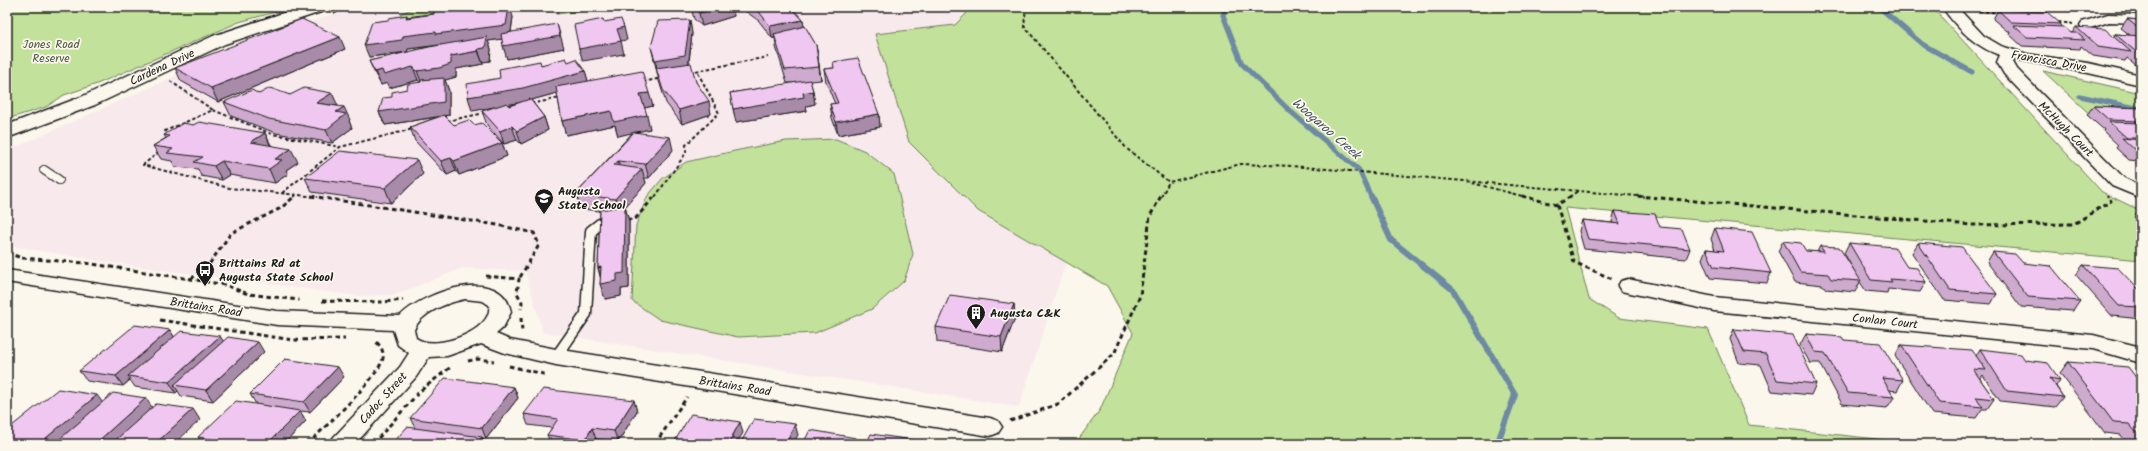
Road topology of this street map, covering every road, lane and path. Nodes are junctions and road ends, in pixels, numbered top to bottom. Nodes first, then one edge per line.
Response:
1 (318, 7) edge
2 (1026, 7) edge
3 (1950, 8) edge
4 (2004, 13) edge
5 (2141, 19) edge
6 (2055, 21) edge
7 (2087, 25) joint
8 (2008, 54) junction
9 (768, 57) dead end
10 (698, 71) junction
11 (690, 72) edge
12 (666, 77) edge
13 (164, 78) dead end
14 (2141, 80) edge
15 (635, 83) edge
16 (565, 97) edge
17 (526, 105) edge
18 (213, 110) junction
19 (486, 113) edge
20 (440, 123) edge
21 (417, 128) edge
22 (7, 132) edge
23 (171, 135) edge
24 (340, 147) junction
25 (160, 152) edge
26 (44, 170) dead end
27 (59, 180) dead end
28 (1464, 180) junction
29 (1169, 182) junction
30 (2102, 189) dead end
31 (1578, 191) junction
32 (282, 193) junction
33 (2141, 193) edge
34 (296, 195) junction
35 (1557, 205) junction
36 (600, 224) joint
37 (7, 276) edge
38 (191, 279) dead end
39 (519, 279) dead end
40 (1628, 286) joint
41 (160, 320) dead end
42 (407, 324) junction
43 (482, 336) junction
44 (348, 339) dead end
45 (369, 340) dead end
46 (423, 350) junction
47 (2141, 355) edge
48 (466, 361) dead end
49 (460, 362) dead end
50 (554, 367) junction
51 (679, 396) dead end
52 (686, 397) junction
53 (694, 398) dead end
54 (990, 427) joint
55 (308, 444) edge
56 (341, 444) edge
57 (373, 444) edge
58 (655, 444) edge

1 - 22 street, Cardena Drive
2 - 29 path
3 - 4 path
3 - 8 street, Francisca Drive
5 - 7 street
6 - 7 path
8 - 14 street, Francisca Drive
8 - 33 street, McHugh Court
9 - 10 path
10 - 11 path
10 - 36 path
12 - 15 path
13 - 18 path
16 - 17 path
18 - 23 path
18 - 24 path
19 - 20 path
21 - 24 path
24 - 32 path
25 - 32 path
26 - 27 lane
28 - 29 path
28 - 31 path
28 - 35 path
29 - 54 path
30 - 31 path
31 - 35 path
32 - 34 path
34 - 38 path
34 - 39 path
35 - 40 path
36 - 50 lane
37 - 42 street, Brittains Road
40 - 47 street, Conlan Court
41 - 44 path
42 - 43 street
42 - 46 street
43 - 46 street
43 - 50 street, Brittains Road
45 - 55 path
46 - 56 street, Cadoc Street
48 - 50 path
49 - 57 path
50 - 54 street, Brittains Road
51 - 52 path
52 - 53 path
52 - 58 path

